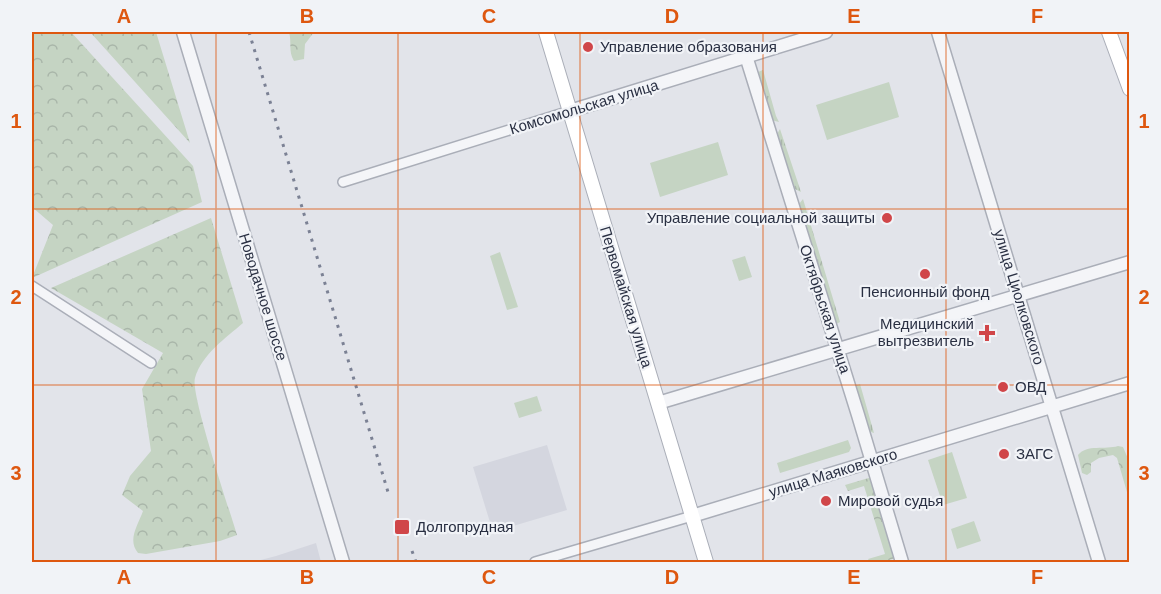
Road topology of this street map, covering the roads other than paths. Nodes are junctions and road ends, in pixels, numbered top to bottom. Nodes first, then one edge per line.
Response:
1 (183, 32) edge
2 (546, 32) edge
3 (826, 32) edge
4 (938, 32) edge
5 (1109, 32) edge
6 (746, 56) junction
7 (1130, 89) edge
8 (570, 111) junction
9 (343, 182) dead end
10 (1130, 262) edge
11 (32, 286) edge
12 (1019, 296) junction
13 (838, 350) junction
14 (151, 363) dead end
15 (1130, 383) edge
16 (658, 403) junction
17 (1053, 406) junction
18 (872, 461) junction
19 (692, 516) junction
20 (343, 562) edge
21 (535, 562) edge
22 (706, 562) edge
23 (902, 562) edge
24 (1099, 562) edge

1 - 20 street, Новодачное шоссе
2 - 8 main road, Первомайская улица
3 - 6 street, Комсомольская улица
4 - 12 street, улица Циолковского
5 - 7 main road
6 - 8 street, Комсомольская улица
6 - 13 street, Октябрьская улица
8 - 9 street, Комсомольская улица
8 - 16 main road, Первомайская улица
10 - 12 street
11 - 14 street
12 - 13 street
12 - 17 street, улица Циолковского
13 - 16 street
13 - 18 street, Октябрьская улица
15 - 17 street, улица Маяковского
16 - 19 main road, Первомайская улица
17 - 18 street, улица Маяковского
17 - 24 street, улица Циолковского
18 - 19 street, улица Маяковского
18 - 23 street, Октябрьская улица
19 - 21 street, улица Маяковского
19 - 22 main road, Первомайская улица

